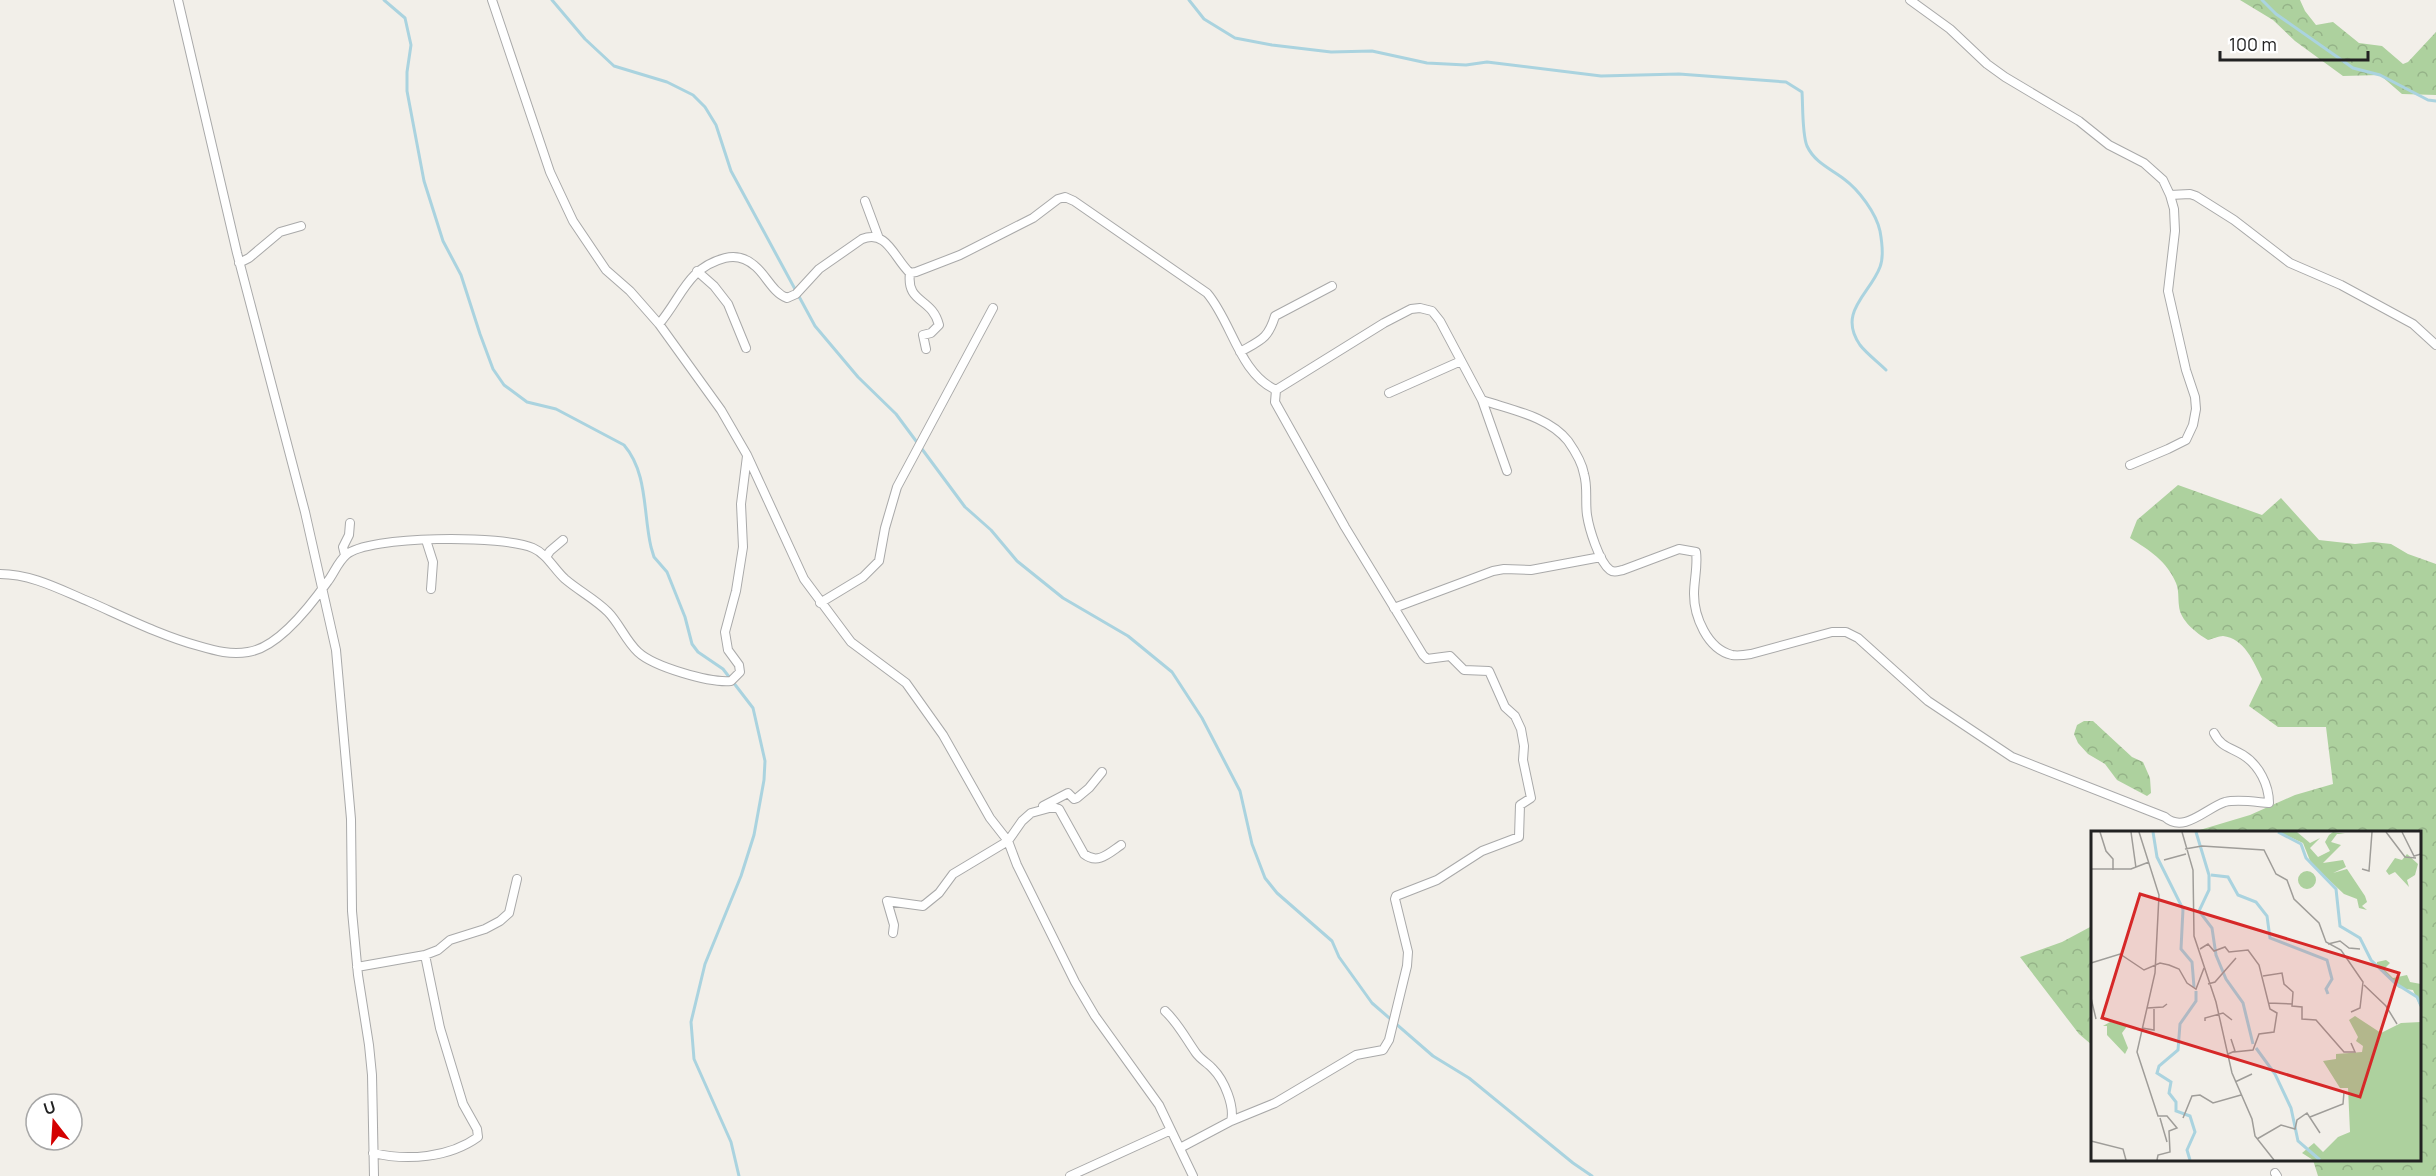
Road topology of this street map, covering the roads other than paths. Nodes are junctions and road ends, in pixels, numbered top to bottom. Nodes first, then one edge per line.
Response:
1 (178, 0) edge
2 (492, 0) edge
3 (1910, 0) edge
4 (2170, 195) junction
5 (865, 201) dead end
6 (302, 226) dead end
7 (878, 236) junction
8 (239, 263) junction
9 (697, 271) junction
10 (910, 273) junction
11 (1332, 286) dead end
12 (993, 308) dead end
13 (659, 324) junction
14 (2436, 345) edge
15 (746, 348) dead end
16 (926, 349) dead end
17 (1240, 352) junction
18 (1461, 361) junction
19 (1276, 390) junction
20 (1389, 393) dead end
21 (1482, 400) junction
22 (747, 455) junction
23 (2130, 465) dead end
24 (1507, 471) dead end
25 (350, 523) dead end
26 (426, 540) junction
27 (563, 540) dead end
28 (345, 555) junction
29 (1601, 556) junction
30 (546, 557) junction
31 (0, 574) edge
32 (431, 589) dead end
33 (321, 591) junction
34 (820, 603) junction
35 (1394, 609) junction
36 (2214, 733) dead end
37 (1102, 772) dead end
38 (1031, 813) junction
39 (1008, 841) junction
40 (1122, 845) dead end
41 (517, 879) dead end
42 (892, 933) dead end
43 (425, 955) junction
44 (357, 967) junction
45 (1165, 1011) dead end
46 (1231, 1121) junction
47 (1171, 1130) junction
48 (1180, 1148) junction
49 (373, 1153) junction
50 (374, 1176) edge
51 (1070, 1176) edge
52 (1193, 1176) edge

1 - 8 street
2 - 13 street
3 - 4 street
4 - 14 street
4 - 23 street
5 - 7 street
6 - 8 street
7 - 9 street
7 - 10 street
8 - 33 street
9 - 13 street
9 - 15 street
10 - 16 street
10 - 17 street
11 - 17 street
12 - 34 street
13 - 22 street
17 - 19 street
18 - 19 street
18 - 20 street
18 - 21 street
19 - 35 street
21 - 24 street
21 - 29 street
22 - 30 street
22 - 34 street
25 - 28 street
26 - 28 street
26 - 30 street
26 - 32 street
27 - 30 street
28 - 33 street
29 - 35 street
29 - 36 street
31 - 33 street
33 - 44 street
34 - 39 street
35 - 46 street
37 - 38 street
38 - 39 street
38 - 40 street
39 - 42 street
39 - 47 street
41 - 43 street
43 - 44 street
43 - 49 street
44 - 49 street
45 - 46 street
46 - 48 street
47 - 48 street
47 - 51 street
48 - 52 street
49 - 50 street

